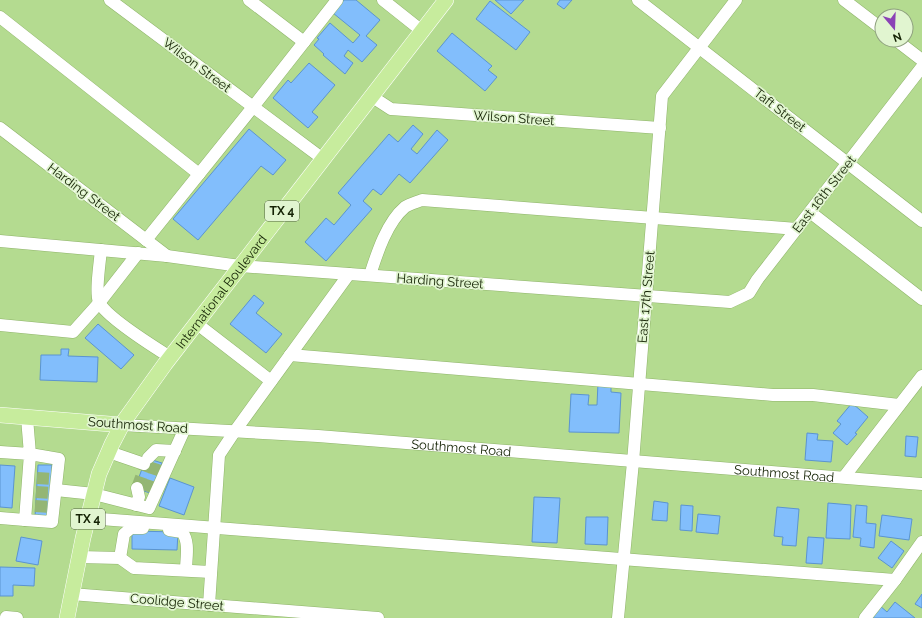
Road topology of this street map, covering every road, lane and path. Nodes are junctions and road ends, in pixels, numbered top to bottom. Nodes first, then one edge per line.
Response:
1 (110, 0) edge
2 (249, 0) edge
3 (337, 0) edge
4 (383, 0) edge
5 (446, 0) edge
6 (638, 0) edge
7 (736, 0) edge
8 (844, 0) edge
9 (0, 17) edge
10 (874, 23) edge
11 (422, 31) junction
12 (304, 42) junction
13 (700, 47) junction
14 (906, 48) edge
15 (922, 60) edge
16 (922, 67) edge
17 (372, 96) junction
18 (253, 107) junction
19 (0, 128) edge
20 (660, 128) junction
21 (323, 159) junction
22 (848, 163) junction
23 (199, 174) junction
24 (810, 212) junction
25 (652, 219) junction
26 (922, 221) edge
27 (797, 229) junction
28 (146, 240) junction
29 (0, 241) edge
30 (101, 250) junction
31 (138, 253) junction
32 (167, 256) junction
33 (240, 266) junction
34 (349, 274) junction
35 (370, 275) junction
36 (646, 296) junction
37 (922, 299) edge
38 (713, 301) joint
39 (99, 303) junction
40 (196, 324) junction
41 (0, 325) edge
42 (290, 355) junction
43 (170, 358) junction
44 (922, 376) edge
45 (271, 381) junction
46 (639, 384) junction
47 (900, 405) junction
48 (0, 415) edge
49 (27, 418) junction
50 (122, 425) junction
51 (186, 428) junction
52 (235, 431) junction
53 (175, 451) junction
54 (0, 452) edge
55 (109, 452) junction
56 (30, 454) junction
57 (633, 462) junction
58 (844, 477) junction
59 (922, 484) edge
60 (54, 487) junction
61 (94, 494) junction
62 (0, 518) edge
63 (88, 518) junction
64 (25, 520) junction
65 (131, 524) junction
66 (214, 527) junction
67 (922, 542) edge
68 (79, 557) junction
69 (120, 558) junction
70 (624, 559) junction
71 (186, 570) junction
72 (211, 572) junction
73 (895, 580) junction
74 (71, 594) junction
75 (209, 604) junction
76 (67, 618) edge
77 (378, 618) edge
78 (618, 618) edge
79 (865, 618) edge

1 - 18 street, Wilson Street
2 - 12 street
3 - 12 street
4 - 11 street
5 - 11 main road, International Boulevard / TX 4
6 - 13 street, Taft Street
7 - 13 street, East 17th Street
8 - 10 street
9 - 23 street
11 - 17 main road, International Boulevard / TX 4
12 - 18 street
13 - 20 street, East 17th Street
13 - 22 street, Taft Street
14 - 15 street
16 - 22 street, East 16th Street
17 - 20 street, Wilson Street
17 - 21 main road, International Boulevard / TX 4
18 - 21 street, Wilson Street
18 - 23 street
19 - 28 street, Harding Street
20 - 25 street, East 17th Street
21 - 33 main road, International Boulevard / TX 4
22 - 24 street, East 16th Street
22 - 26 street, Taft Street
23 - 28 street
24 - 27 street, East 16th Street
24 - 37 street
25 - 27 street
25 - 35 street
25 - 36 street, East 17th Street
27 - 38 street, East 16th Street
28 - 32 street, Harding Street
29 - 30 street, Harding Street
30 - 31 street, Harding Street
30 - 39 street
31 - 32 street, Harding Street
31 - 39 street
32 - 33 street, Harding Street
33 - 34 street, Harding Street
33 - 40 main road, International Boulevard / TX 4
34 - 35 street, Harding Street
34 - 42 street
35 - 36 street, Harding Street
36 - 38 street, Harding Street
36 - 46 street, East 17th Street
39 - 41 street
39 - 43 street
40 - 43 main road, International Boulevard / TX 4
40 - 45 street
42 - 45 street
42 - 46 street
43 - 50 main road, International Boulevard / TX 4
44 - 47 street
45 - 52 street
46 - 47 street
46 - 57 street, East 17th Street
47 - 58 street
48 - 49 main road, Southmost Road
49 - 50 main road, Southmost Road
49 - 56 street
50 - 51 street, Southmost Road
50 - 55 main road, International Boulevard / TX 4
51 - 52 street, Southmost Road
51 - 53 street
52 - 57 street, Southmost Road
52 - 66 street
53 - 55 street
53 - 61 street
54 - 56 street
55 - 61 main road, International Boulevard / TX 4
56 - 60 street
56 - 64 street
57 - 58 street, Southmost Road
57 - 70 street, East 17th Street
58 - 59 street, Southmost Road
60 - 61 street
60 - 64 street
61 - 63 main road, International Boulevard / TX 4
62 - 64 street
63 - 65 street
63 - 68 main road, International Boulevard / TX 4
65 - 66 street
65 - 69 street
65 - 71 street
66 - 70 street
66 - 72 street
67 - 73 street
68 - 69 street
68 - 74 main road, International Boulevard / TX 4
69 - 71 street
70 - 73 street
70 - 78 street, East 17th Street
71 - 72 street
72 - 75 street
73 - 79 street
74 - 75 street, Coolidge Street
74 - 76 main road, International Boulevard / TX 4
75 - 77 street, Coolidge Street

